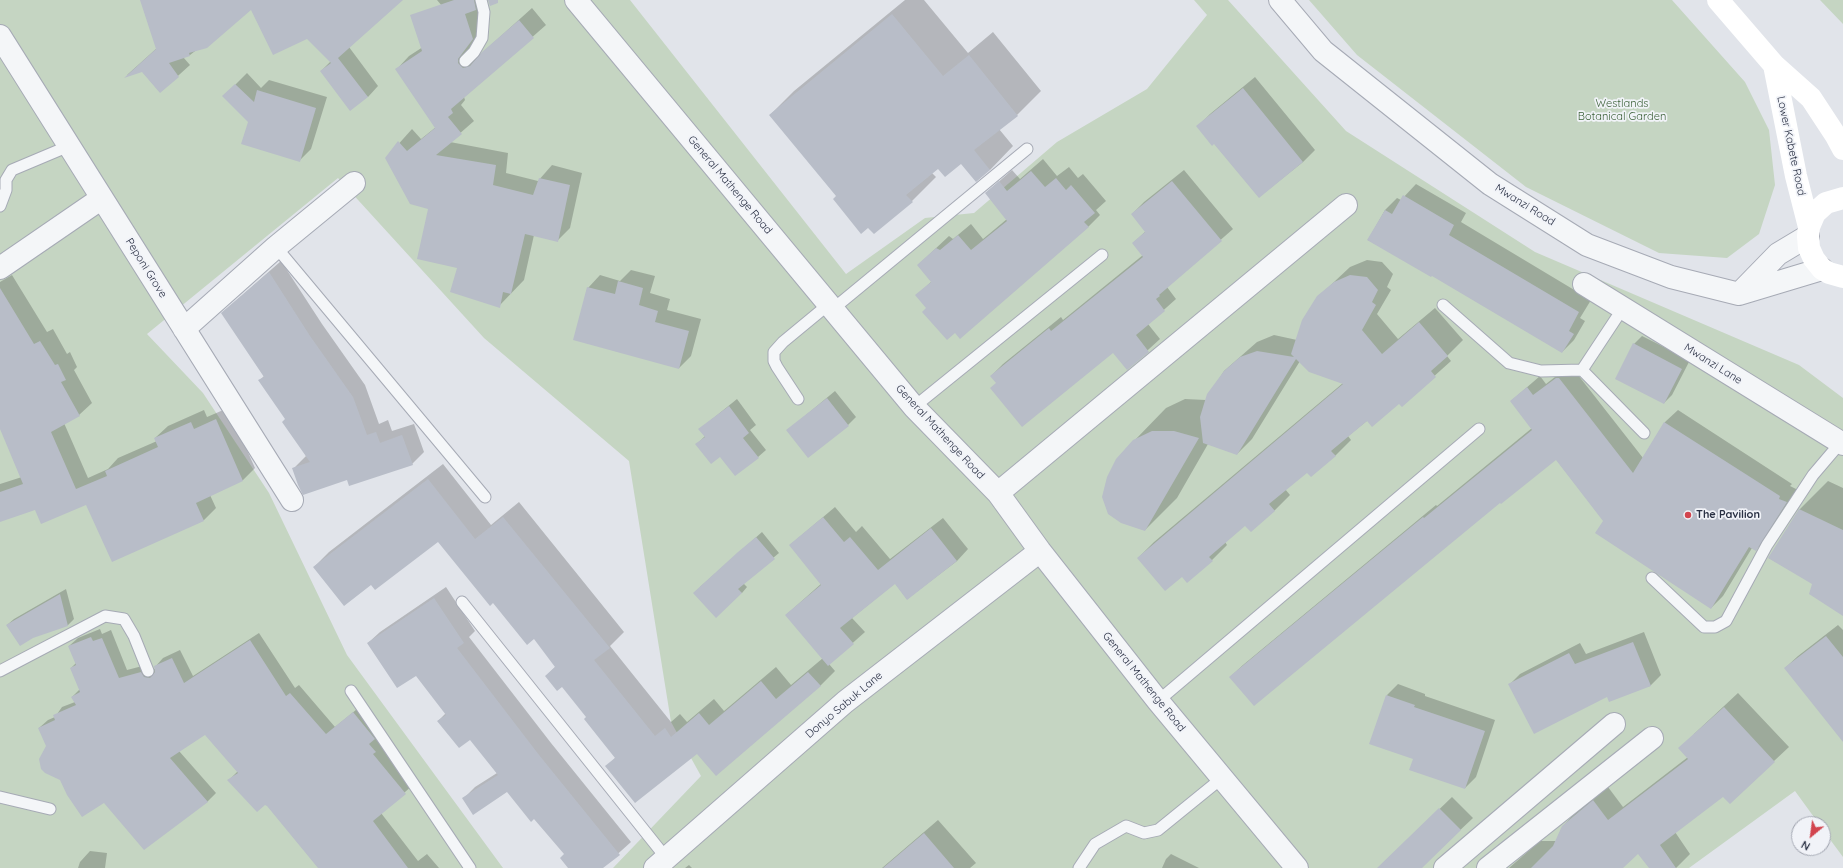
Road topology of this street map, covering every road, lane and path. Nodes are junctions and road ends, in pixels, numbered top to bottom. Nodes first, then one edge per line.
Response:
1 (481, 0) edge
2 (576, 0) edge
3 (1280, 0) edge
4 (1718, 0) edge
5 (0, 36) edge
6 (464, 61) dead end
7 (1774, 65) junction
8 (69, 146) junction
9 (1027, 149) dead end
10 (1843, 149) edge
11 (354, 183) dead end
12 (102, 198) junction
13 (1843, 198) edge
14 (1346, 205) dead end
15 (0, 206) edge
16 (1808, 231) junction
17 (276, 247) junction
18 (1102, 254) dead end
19 (0, 268) edge
20 (1822, 268) junction
21 (1843, 277) edge
22 (1584, 284) dead end
23 (1739, 294) junction
24 (1443, 306) dead end
25 (831, 307) junction
26 (1623, 308) junction
27 (184, 329) junction
28 (1582, 370) junction
29 (798, 399) dead end
30 (914, 407) junction
31 (1479, 429) dead end
32 (1644, 433) dead end
33 (1842, 443) edge
34 (998, 493) junction
35 (484, 497) dead end
36 (292, 500) dead end
37 (1040, 551) junction
38 (1652, 578) dead end
39 (462, 602) dead end
40 (148, 671) dead end
41 (0, 672) edge
42 (351, 691) dead end
43 (1158, 701) junction
44 (1614, 724) dead end
45 (1652, 738) dead end
46 (1222, 778) junction
47 (0, 788) edge
48 (3, 798) edge
49 (50, 810) dead end
50 (661, 864) edge
51 (470, 868) edge
52 (1079, 868) edge
53 (1297, 868) edge
54 (1445, 868) edge
55 (1488, 868) edge

1 - 6 lane
2 - 25 street, General Mathenge Road
3 - 23 street, Mwanzi Road
4 - 7 main road, Lower Kabete Road
5 - 8 street, Peponi Grove
7 - 10 main road, Lower Kabete Road
7 - 16 main road, Lower Kabete Road
8 - 12 street, Peponi Grove
8 - 15 lane
9 - 25 lane
11 - 17 street
12 - 19 street
12 - 27 street, Peponi Grove
13 - 16 main road
14 - 34 street
16 - 20 main road, Lower Kabete Road
16 - 23 street
17 - 27 street
17 - 35 lane
18 - 30 lane
20 - 21 main road
20 - 23 street
22 - 26 street, Mwanzi Lane
24 - 28 lane
25 - 29 lane
25 - 30 street, General Mathenge Road
26 - 28 lane
26 - 33 street, Mwanzi Lane
27 - 36 street, Peponi Grove
28 - 32 lane
30 - 34 street, General Mathenge Road
31 - 43 lane
33 - 38 lane
34 - 37 street, General Mathenge Road
37 - 43 street, General Mathenge Road
37 - 50 street, Donyo Sabuk Lane
39 - 50 lane
40 - 41 lane
42 - 51 lane
43 - 46 street, General Mathenge Road
44 - 54 street
45 - 55 street
46 - 52 lane
46 - 53 street, General Mathenge Road
47 - 48 lane
48 - 49 lane

